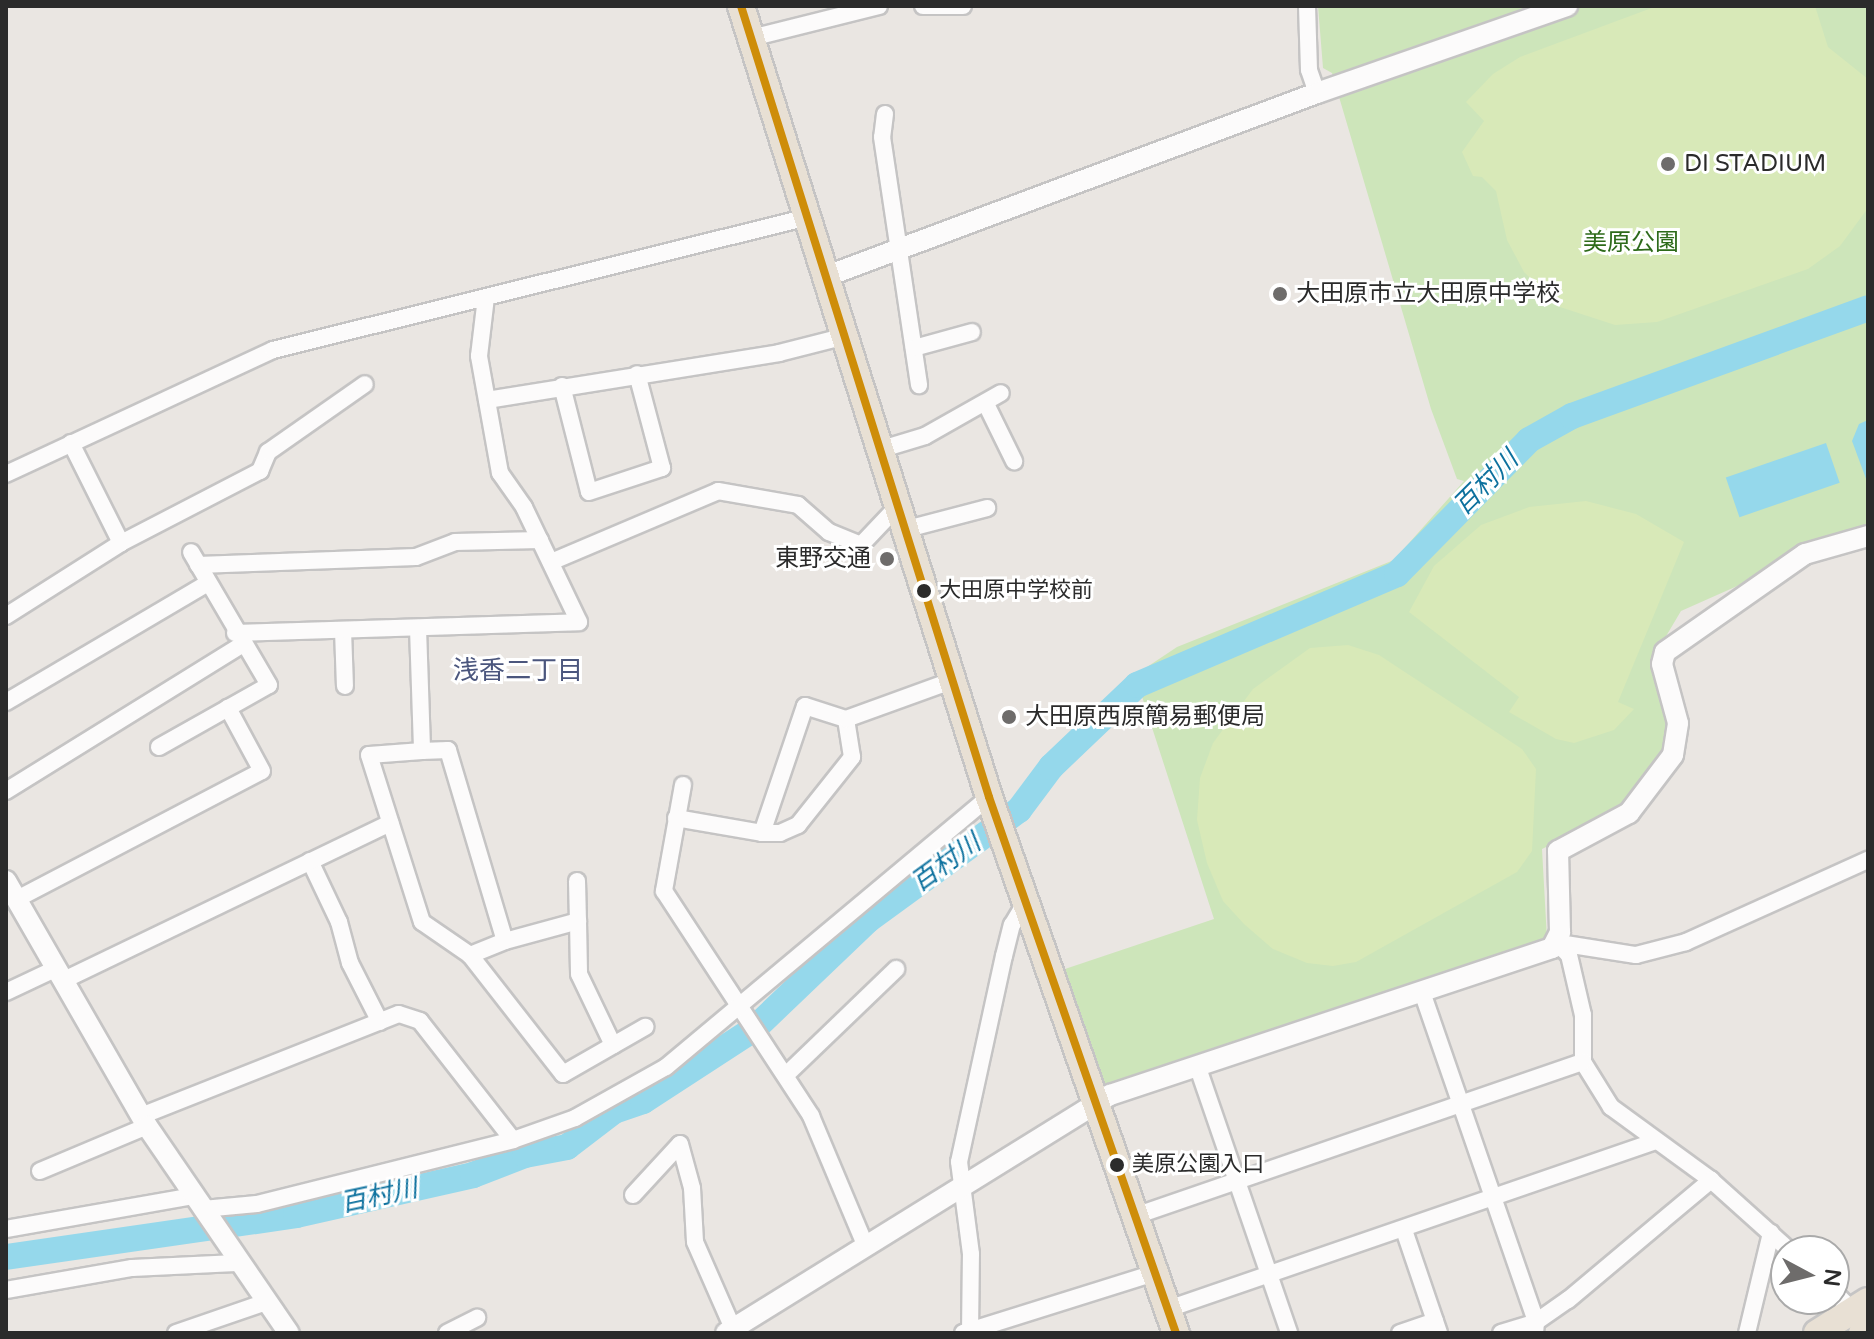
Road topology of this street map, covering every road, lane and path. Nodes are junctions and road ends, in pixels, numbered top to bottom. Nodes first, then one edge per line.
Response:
1 (741, 6) edge
2 (879, 6) edge
3 (923, 6) edge
4 (963, 6) edge
5 (1307, 6) edge
6 (1567, 6) edge
7 (940, 7) edge
8 (751, 38) junction
9 (1317, 93) junction
10 (885, 114) dead end
11 (808, 217) junction
12 (898, 250) junction
13 (827, 276) junction
14 (486, 297) junction
15 (972, 332) dead end
16 (846, 336) junction
17 (914, 348) junction
18 (637, 374) junction
19 (365, 384) dead end
20 (919, 385) dead end
21 (562, 386) junction
22 (1001, 393) dead end
23 (487, 400) junction
24 (986, 404) junction
25 (71, 443) junction
26 (882, 449) junction
27 (1014, 461) dead end
28 (6, 474) edge
29 (987, 508) dead end
30 (903, 517) junction
31 (1868, 536) edge
32 (540, 540) junction
33 (121, 543) junction
34 (551, 562) junction
35 (208, 583) junction
36 (6, 616) edge
37 (418, 628) junction
38 (343, 630) junction
39 (239, 638) junction
40 (954, 680) junction
41 (345, 686) dead end
42 (6, 702) edge
43 (228, 708) junction
44 (846, 719) junction
45 (159, 747) dead end
46 (422, 751) junction
47 (683, 785) dead end
48 (6, 791) edge
49 (992, 803) junction
50 (676, 818) junction
51 (390, 823) junction
52 (762, 833) junction
53 (1868, 860) edge
54 (310, 861) junction
55 (6, 881) edge
56 (577, 881) dead end
57 (17, 899) junction
58 (1026, 902) junction
59 (578, 921) junction
60 (505, 941) junction
61 (1557, 943) junction
62 (470, 955) junction
63 (896, 969) dead end
64 (60, 974) junction
65 (6, 992) edge
66 (1422, 992) junction
67 (742, 1008) junction
68 (380, 1022) junction
69 (645, 1027) dead end
70 (613, 1045) junction
71 (1583, 1062) junction
72 (1198, 1068) junction
73 (786, 1075) junction
74 (1462, 1104) junction
75 (1097, 1107) junction
76 (144, 1121) junction
77 (513, 1140) junction
78 (1653, 1142) junction
79 (40, 1171) dead end
80 (1237, 1179) junction
81 (1711, 1180) junction
82 (959, 1189) junction
83 (633, 1195) dead end
84 (1493, 1199) junction
85 (202, 1207) junction
86 (1135, 1216) junction
87 (6, 1229) edge
88 (1404, 1230) junction
89 (1771, 1233) joint
90 (866, 1247) junction
91 (232, 1256) junction
92 (1155, 1273) junction
93 (1269, 1274) junction
94 (6, 1290) edge
95 (266, 1302) junction
96 (1859, 1315) edge
97 (477, 1318) dead end
98 (1172, 1321) edge
99 (1437, 1327) edge
100 (1535, 1328) edge
101 (731, 1332) edge
102 (967, 1332) edge
103 (176, 1333) edge
104 (289, 1333) edge
105 (447, 1333) edge
106 (1289, 1333) edge
107 (1400, 1333) edge
108 (1501, 1333) edge
109 (1747, 1333) edge
110 (1817, 1333) edge

1 - 8 highway
2 - 8 street
3 - 7 street
4 - 7 street
5 - 9 street
6 - 9 street
8 - 11 highway
9 - 12 street
10 - 12 street
11 - 13 highway
11 - 14 street
12 - 13 street
12 - 17 street
13 - 16 highway
14 - 23 street
14 - 25 street
15 - 17 street
16 - 18 street
16 - 26 highway
17 - 20 street
18 - 21 street
18 - 21 street
19 - 33 street
21 - 23 street
22 - 24 street
23 - 32 street
24 - 26 street
24 - 27 street
25 - 28 street
25 - 33 street
26 - 30 highway
29 - 30 street
30 - 34 street
30 - 40 highway
31 - 61 street
32 - 34 street
32 - 35 street
33 - 36 street
34 - 37 street
35 - 39 street
35 - 42 street
37 - 38 street
37 - 46 street
38 - 39 street
38 - 41 street
39 - 43 street
39 - 48 street
40 - 44 street
40 - 49 highway
43 - 45 street
43 - 57 street
44 - 52 street
44 - 52 street
46 - 51 street
46 - 60 street
47 - 50 street
49 - 58 highway
49 - 67 street
50 - 52 street
50 - 67 street
51 - 54 street
51 - 62 street
53 - 61 street
54 - 64 street
54 - 68 street
55 - 57 street
56 - 59 street
57 - 64 street
58 - 75 highway
58 - 82 street
59 - 60 street
59 - 70 street
60 - 62 street
61 - 66 street
61 - 71 street
62 - 70 street
63 - 73 street
64 - 65 street
64 - 76 street
66 - 72 street
66 - 74 street
67 - 73 street
67 - 77 street
68 - 76 street
68 - 77 street
69 - 70 street
71 - 74 street
71 - 78 street
72 - 75 street
72 - 80 street
73 - 90 street
74 - 80 street
74 - 84 street
75 - 82 street
75 - 86 highway
76 - 79 street
76 - 85 street
77 - 85 street
78 - 81 street
78 - 84 street
80 - 86 street
80 - 93 street
81 - 89 street
81 - 100 street
82 - 90 street
82 - 102 street
83 - 101 street
84 - 88 street
84 - 100 street
85 - 87 street
85 - 91 street
86 - 92 highway
88 - 93 street
88 - 99 street
89 - 109 street
90 - 101 street
91 - 94 street
91 - 95 street
92 - 98 highway
92 - 102 street
93 - 98 street
93 - 106 street
95 - 103 street
95 - 104 street
96 - 110 highway
97 - 105 street
99 - 107 street
100 - 108 street

